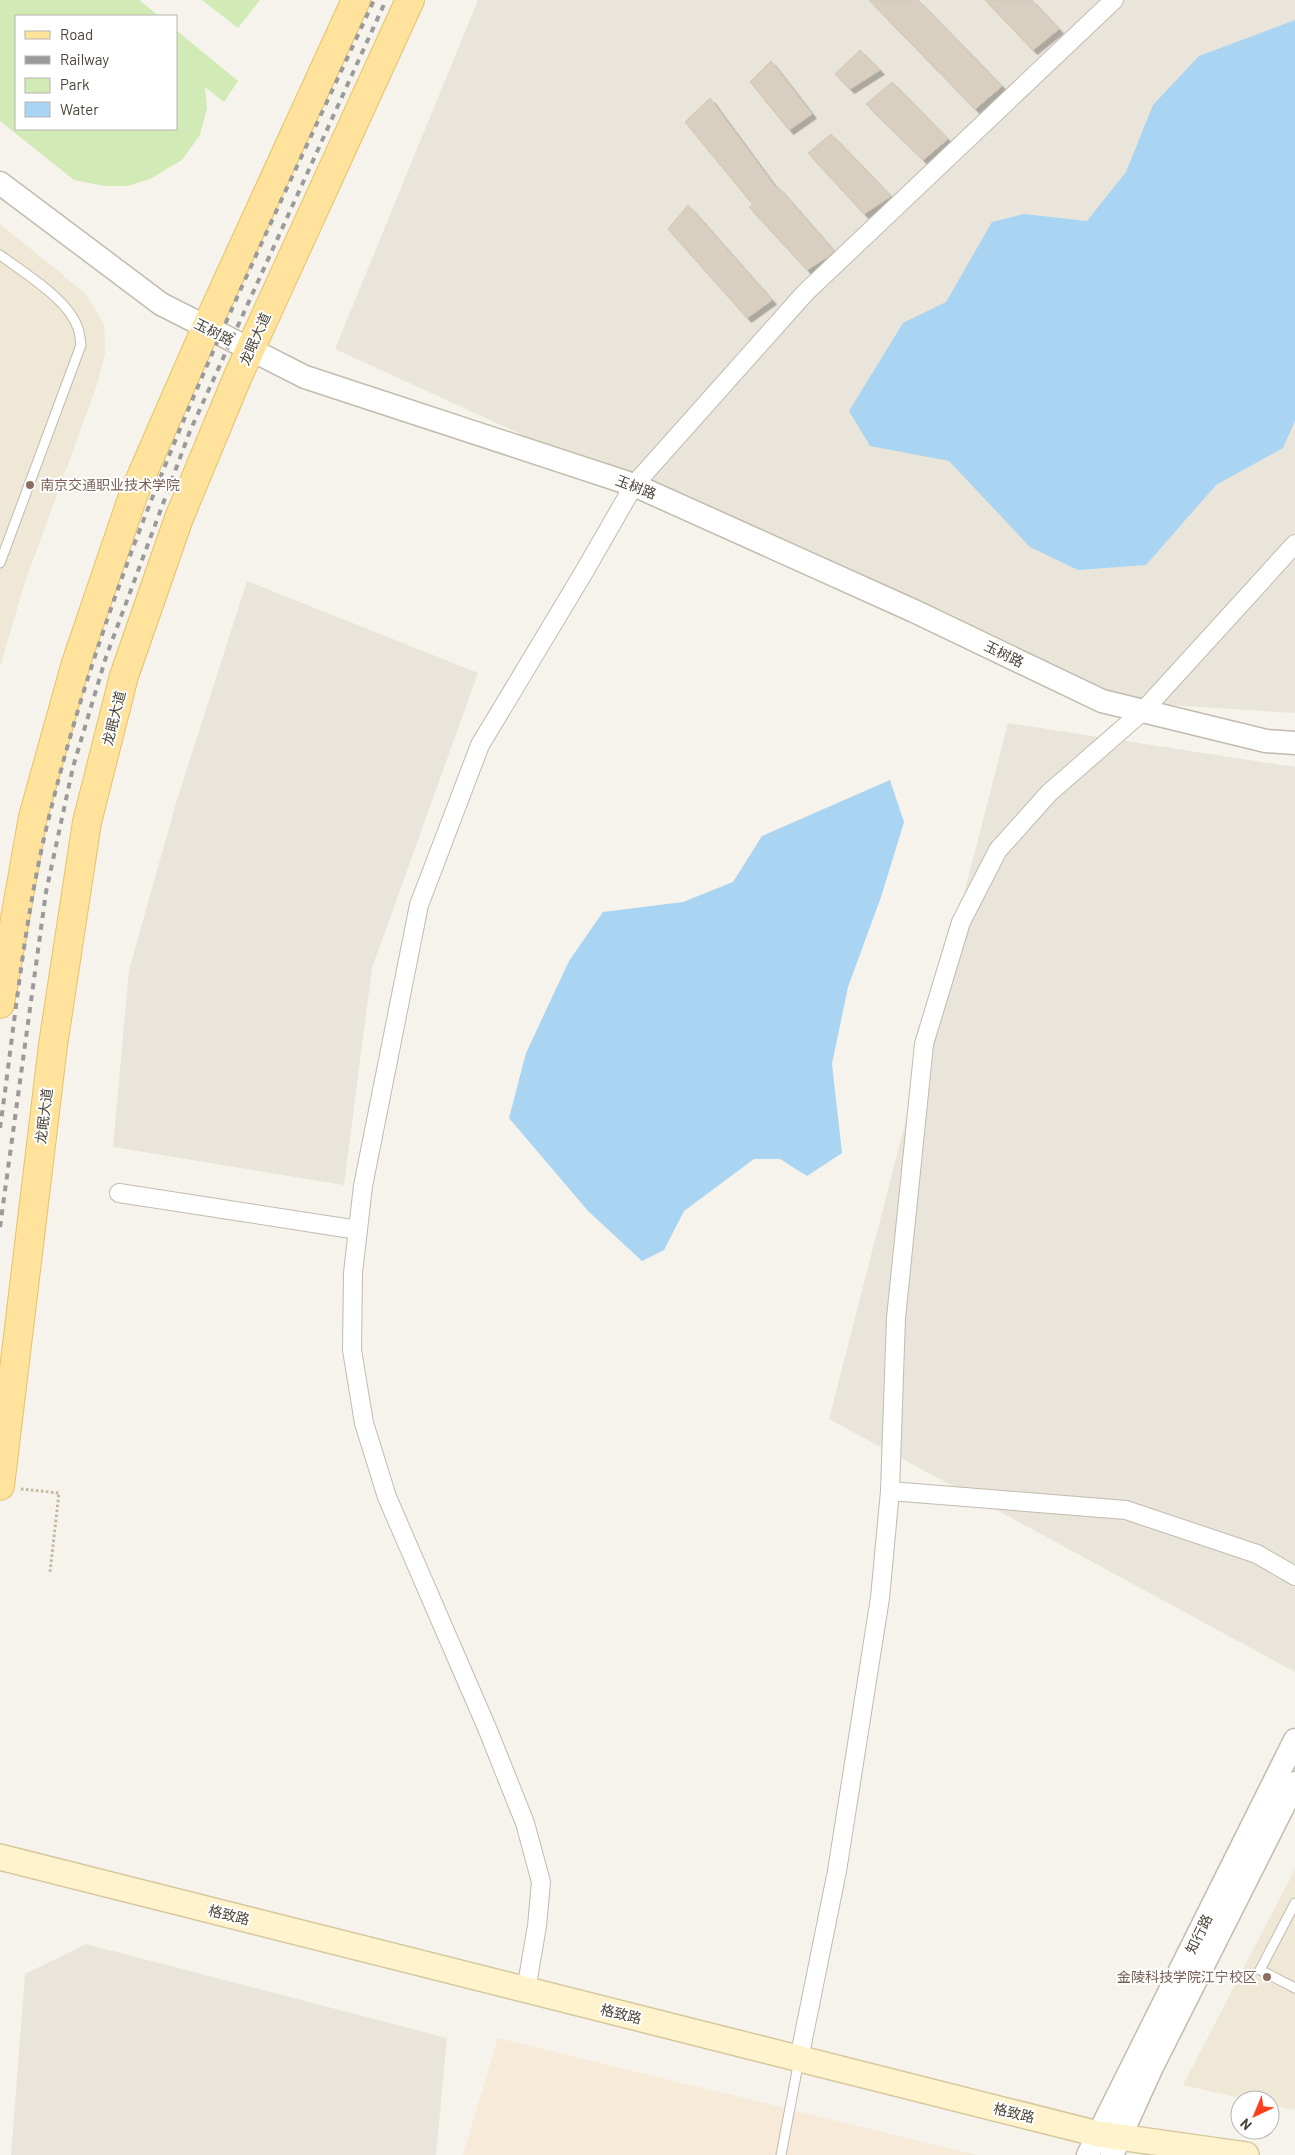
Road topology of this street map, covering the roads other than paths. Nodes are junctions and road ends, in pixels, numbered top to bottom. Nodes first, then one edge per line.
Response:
1 (356, 0) edge
2 (410, 0) edge
3 (1114, 0) edge
4 (0, 183) edge
5 (0, 255) edge
6 (206, 328) junction
7 (250, 350) junction
8 (634, 485) junction
9 (1295, 544) edge
10 (0, 563) edge
11 (1143, 711) junction
12 (1295, 743) edge
13 (5, 943) edge
14 (0, 1004) edge
15 (119, 1193) dead end
16 (358, 1230) junction
17 (10, 1487) edge
18 (890, 1491) junction
19 (1295, 1576) edge
20 (1295, 1740) edge
21 (1295, 1783) edge
22 (0, 1857) edge
23 (1295, 1903) edge
24 (1295, 1988) edge
25 (526, 1990) junction
26 (800, 2059) junction
27 (1105, 2145) edge
28 (781, 2155) edge
29 (1246, 2155) edge

1 - 6 main road
2 - 7 main road, 龙眠大道
3 - 8 street
4 - 6 street, 玉树路
5 - 10 lane
6 - 7 street, 玉树路
6 - 13 main road
7 - 8 street, 玉树路
7 - 17 main road, 龙眠大道
8 - 11 street, 玉树路
8 - 16 street
9 - 11 street
11 - 12 street, 玉树路
11 - 18 street
13 - 14 main road
15 - 16 street
16 - 25 street
18 - 19 street
18 - 26 street
20 - 27 street, 知行路
21 - 27 street, 知行路
22 - 25 main road, 格致路
23 - 24 lane
25 - 26 main road, 格致路
26 - 27 main road, 格致路
26 - 28 lane
27 - 29 main road, 格致路

